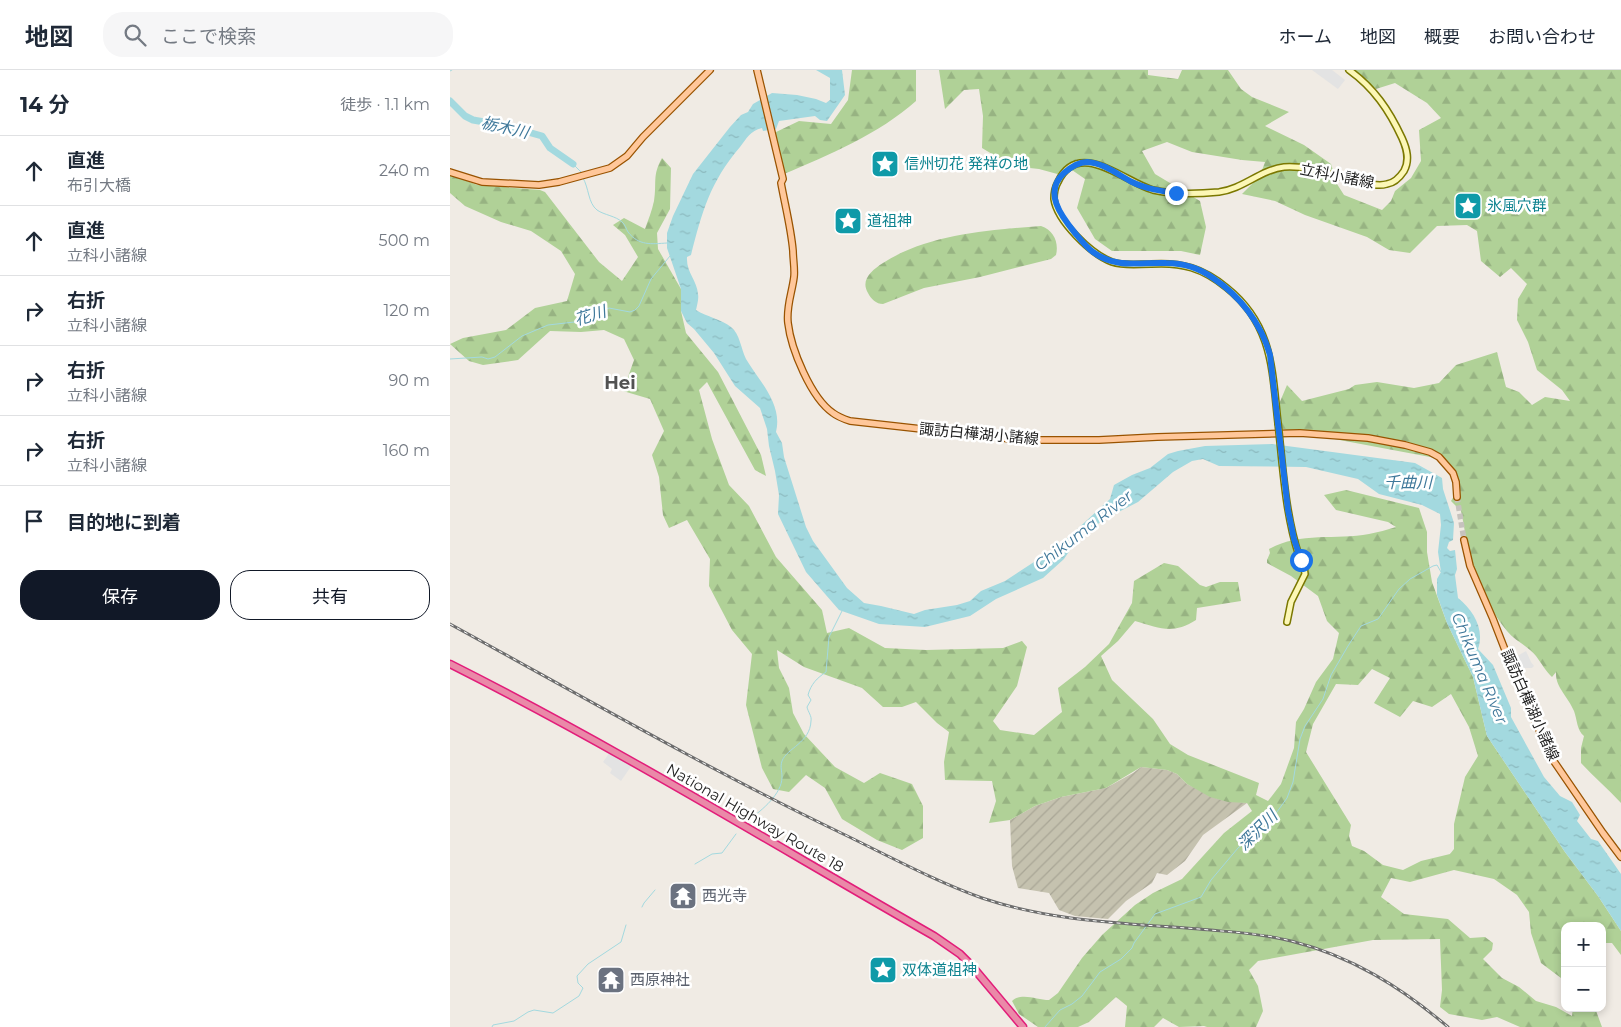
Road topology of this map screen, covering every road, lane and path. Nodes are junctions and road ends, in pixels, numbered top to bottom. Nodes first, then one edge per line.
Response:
1 (710, 70) edge
2 (757, 70) edge
3 (1349, 70) edge
4 (450, 172) edge
5 (1457, 496) tunnel mouth
6 (1464, 540) tunnel mouth
7 (1287, 622) dead end
8 (450, 664) edge
9 (1621, 857) edge
10 (1023, 1027) edge

1 - 4 main road
2 - 5 main road, 諏訪白樺湖小諸線
3 - 7 main road, 立科小諸線, bridge
6 - 9 main road, 諏訪白樺湖小諸線
8 - 10 highway, National Highway Route 18

